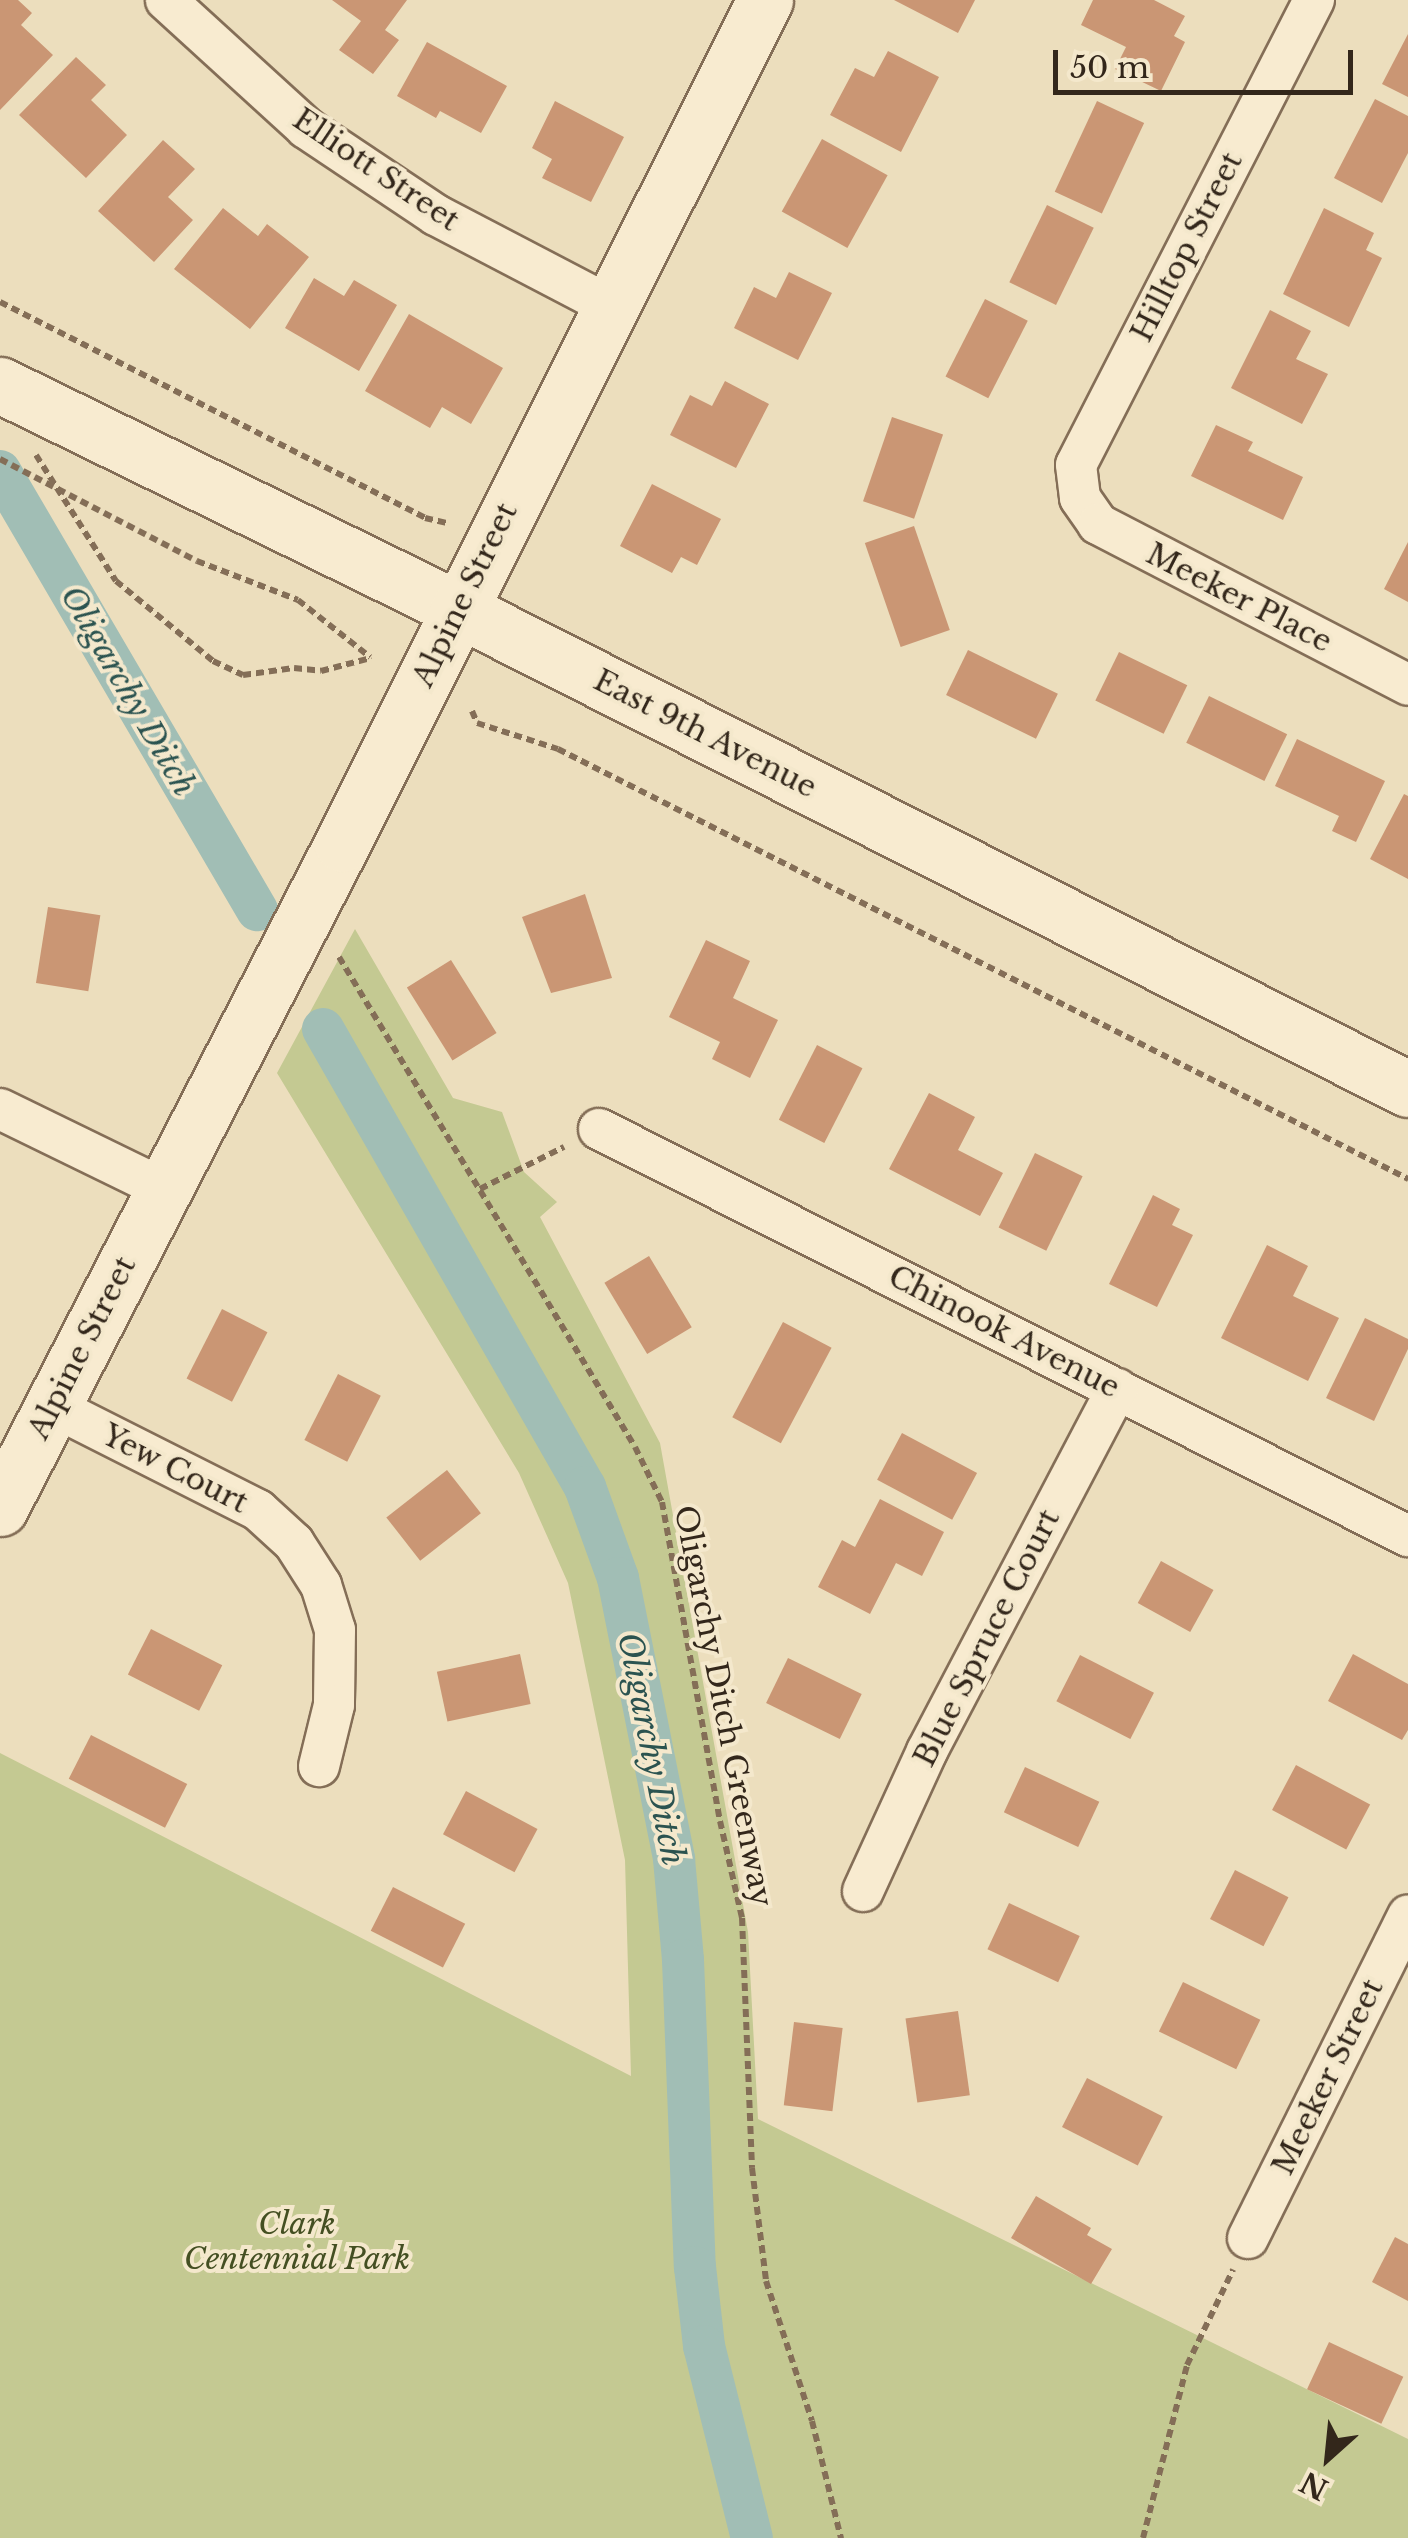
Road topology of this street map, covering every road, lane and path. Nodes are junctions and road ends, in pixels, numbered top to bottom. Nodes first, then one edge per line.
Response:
1 (166, 0) edge
2 (764, 0) edge
3 (1314, 0) edge
4 (0, 302) edge
5 (610, 306) junction
6 (0, 385) edge
7 (51, 433) junction
8 (0, 459) edge
9 (1080, 498) joint
10 (447, 523) dead end
11 (458, 609) junction
12 (1408, 686) edge
13 (472, 710) dead end
14 (340, 958) dead end
15 (1408, 1088) edge
16 (0, 1109) edge
17 (600, 1129) joint
18 (1408, 1179) edge
19 (164, 1189) junction
20 (480, 1189) junction
21 (1117, 1388) junction
22 (52, 1406) junction
23 (0, 1508) edge
24 (1408, 1536) edge
25 (319, 1766) dead end
26 (863, 1890) dead end
27 (1408, 1916) edge
28 (1248, 2238) joint
29 (841, 2538) edge
30 (1144, 2538) edge

1 - 5 street, Elliott Street
2 - 5 street, Alpine Street
3 - 9 street, Hilltop Street
4 - 10 path
5 - 11 street, Alpine Street
6 - 7 street, East 9th Avenue
7 - 8 path, bridge
7 - 11 street, East 9th Avenue
9 - 12 street, Meeker Place
11 - 15 street, East 9th Avenue
11 - 19 street, Alpine Street
13 - 18 path
14 - 20 path, Oligarchy Ditch Greenway
16 - 19 street
17 - 20 path
17 - 21 street, Chinook Avenue
19 - 22 street, Alpine Street
20 - 29 path, Oligarchy Ditch Greenway
21 - 24 street, Chinook Avenue
21 - 26 street, Blue Spruce Court
22 - 23 street, Alpine Street
22 - 25 street, Yew Court
27 - 28 street, Meeker Street
28 - 30 path

